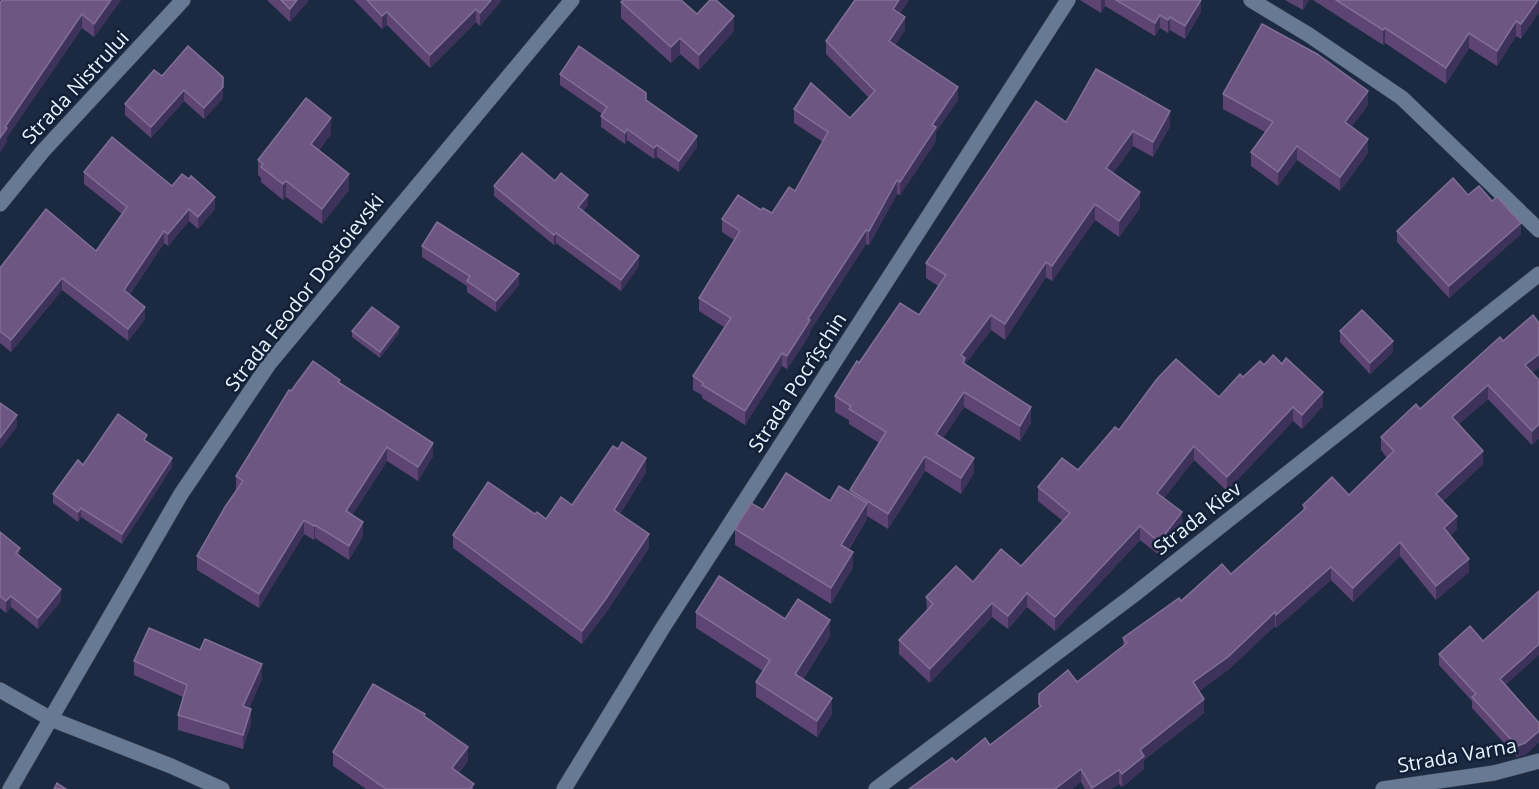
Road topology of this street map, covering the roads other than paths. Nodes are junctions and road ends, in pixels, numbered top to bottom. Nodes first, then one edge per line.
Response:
1 (183, 0) edge
2 (572, 0) edge
3 (1068, 0) edge
4 (1251, 0) edge
5 (0, 204) edge
6 (1539, 230) edge
7 (1539, 274) edge
8 (0, 690) edge
9 (51, 719) junction
10 (1539, 761) edge
11 (10, 789) edge
12 (222, 789) edge
13 (564, 789) edge
14 (876, 789) edge
15 (1383, 789) edge

1 - 5 street, Strada Nistrului
2 - 9 street, Strada Feodor Dostoievski
3 - 13 street, Strada Pocrîșchin
4 - 6 street
7 - 14 street, Strada Kiev
8 - 9 street
9 - 11 street, Strada Feodor Dostoievski
9 - 12 street
10 - 15 street, Strada Varna

